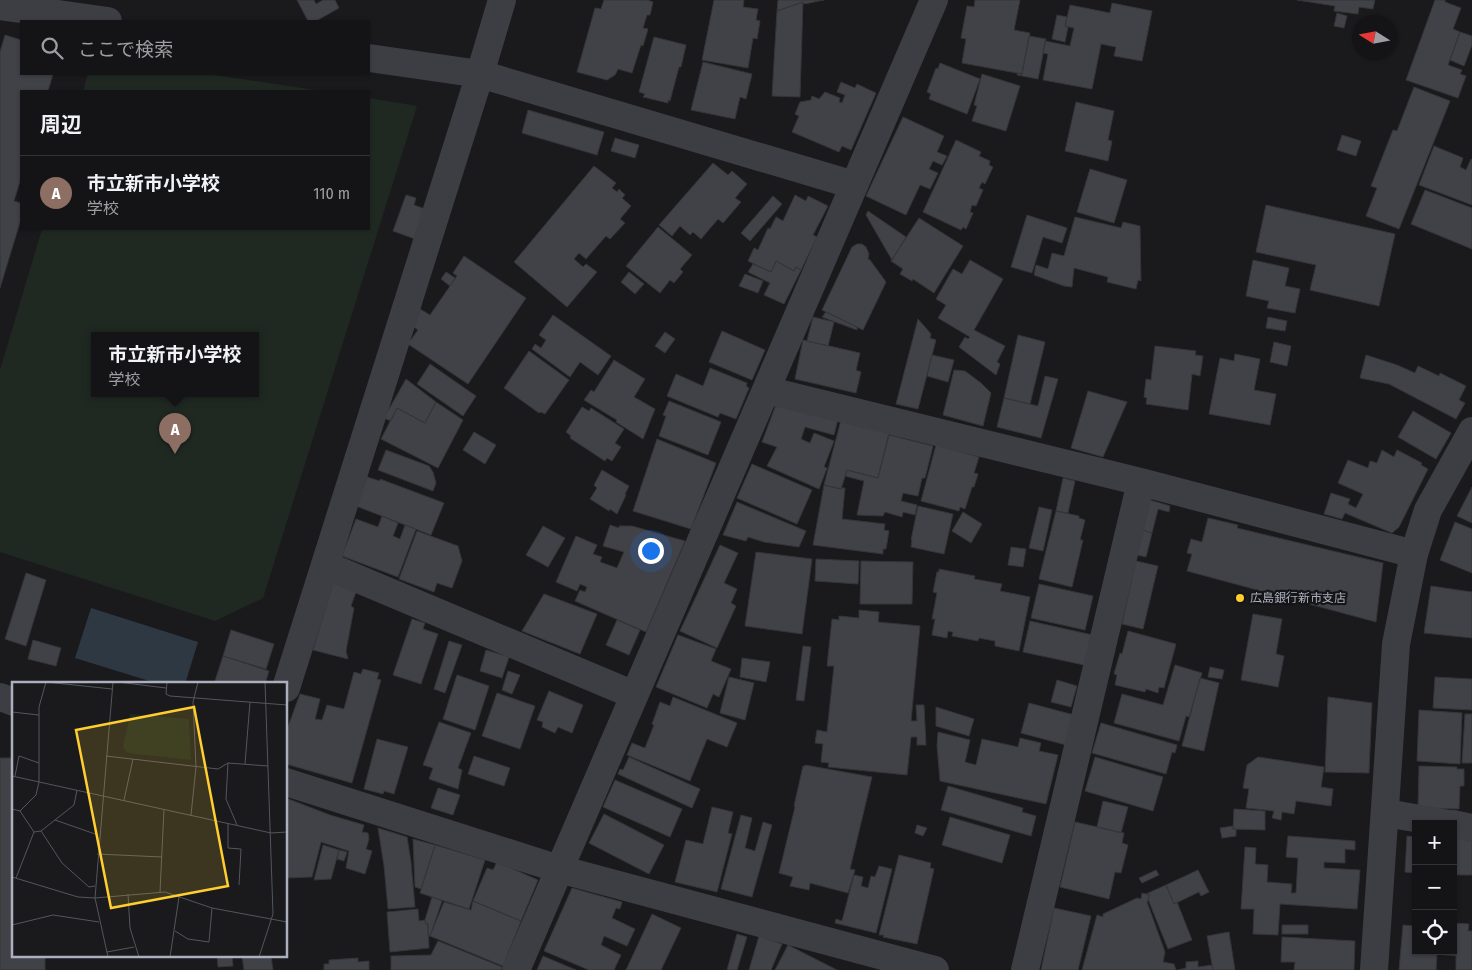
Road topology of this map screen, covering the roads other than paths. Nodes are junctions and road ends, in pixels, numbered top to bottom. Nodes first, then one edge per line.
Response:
1 (502, 0) edge
2 (934, 0) edge
3 (0, 6) edge
4 (101, 20) edge
5 (370, 58) edge
6 (480, 74) junction
7 (854, 185) junction
8 (766, 390) junction
9 (1472, 431) edge
10 (1142, 482) junction
11 (1414, 554) junction
12 (325, 565) junction
13 (288, 682) edge
14 (634, 695) junction
15 (288, 783) edge
16 (1386, 813) junction
17 (1426, 820) edge
18 (1457, 825) edge
19 (1472, 828) edge
20 (559, 869) junction
21 (868, 962) edge
22 (516, 970) edge
23 (935, 970) edge
24 (1025, 970) edge
25 (1374, 970) edge

1 - 6 street
2 - 7 street
3 - 4 street
5 - 6 street
6 - 7 street
6 - 12 street
7 - 8 street
8 - 10 street
8 - 14 street
9 - 11 street
10 - 11 street
10 - 24 street
11 - 16 street
12 - 13 street
12 - 14 street
14 - 20 street
15 - 20 street
16 - 17 street
16 - 25 street
18 - 19 street
20 - 21 street
20 - 22 street
21 - 23 street

